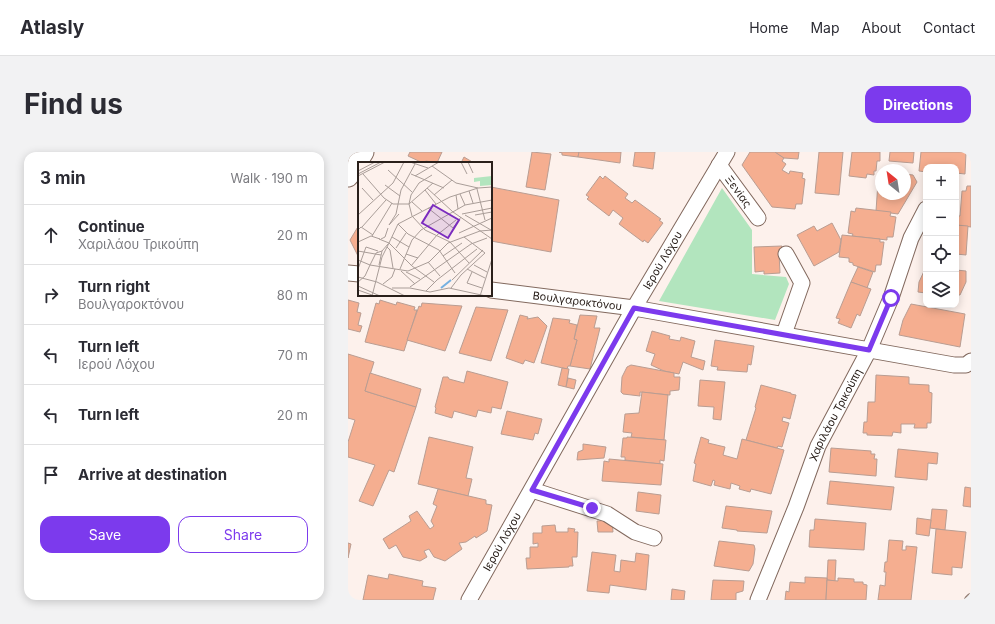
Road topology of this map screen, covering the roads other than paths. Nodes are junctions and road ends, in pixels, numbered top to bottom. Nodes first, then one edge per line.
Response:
1 (363, 152) edge
2 (727, 152) edge
3 (719, 164) junction
4 (348, 176) edge
5 (923, 216) edge
6 (758, 218) dead end
7 (786, 254) dead end
8 (348, 272) edge
9 (358, 274) edge
10 (492, 290) edge
11 (634, 308) junction
12 (784, 334) junction
13 (869, 350) junction
14 (970, 362) edge
15 (532, 490) junction
16 (654, 538) dead end
17 (470, 600) edge
18 (758, 600) edge

1 - 4 main road
2 - 3 street, Ιερού Λόχου
3 - 6 street, Ξενίας
3 - 11 street, Ιερού Λόχου
5 - 13 street, Χαριλάου Τρικούπη
7 - 12 street
8 - 9 street
10 - 11 street, Βουλγαροκτόνου
11 - 12 street, Βουλγαροκτόνου
11 - 15 street, Ιερού Λόχου
12 - 13 street, Βουλγαροκτόνου
13 - 14 street, Βουλγαροκτόνου
13 - 18 street, Χαριλάου Τρικούπη
15 - 16 street
15 - 17 street, Ιερού Λόχου

